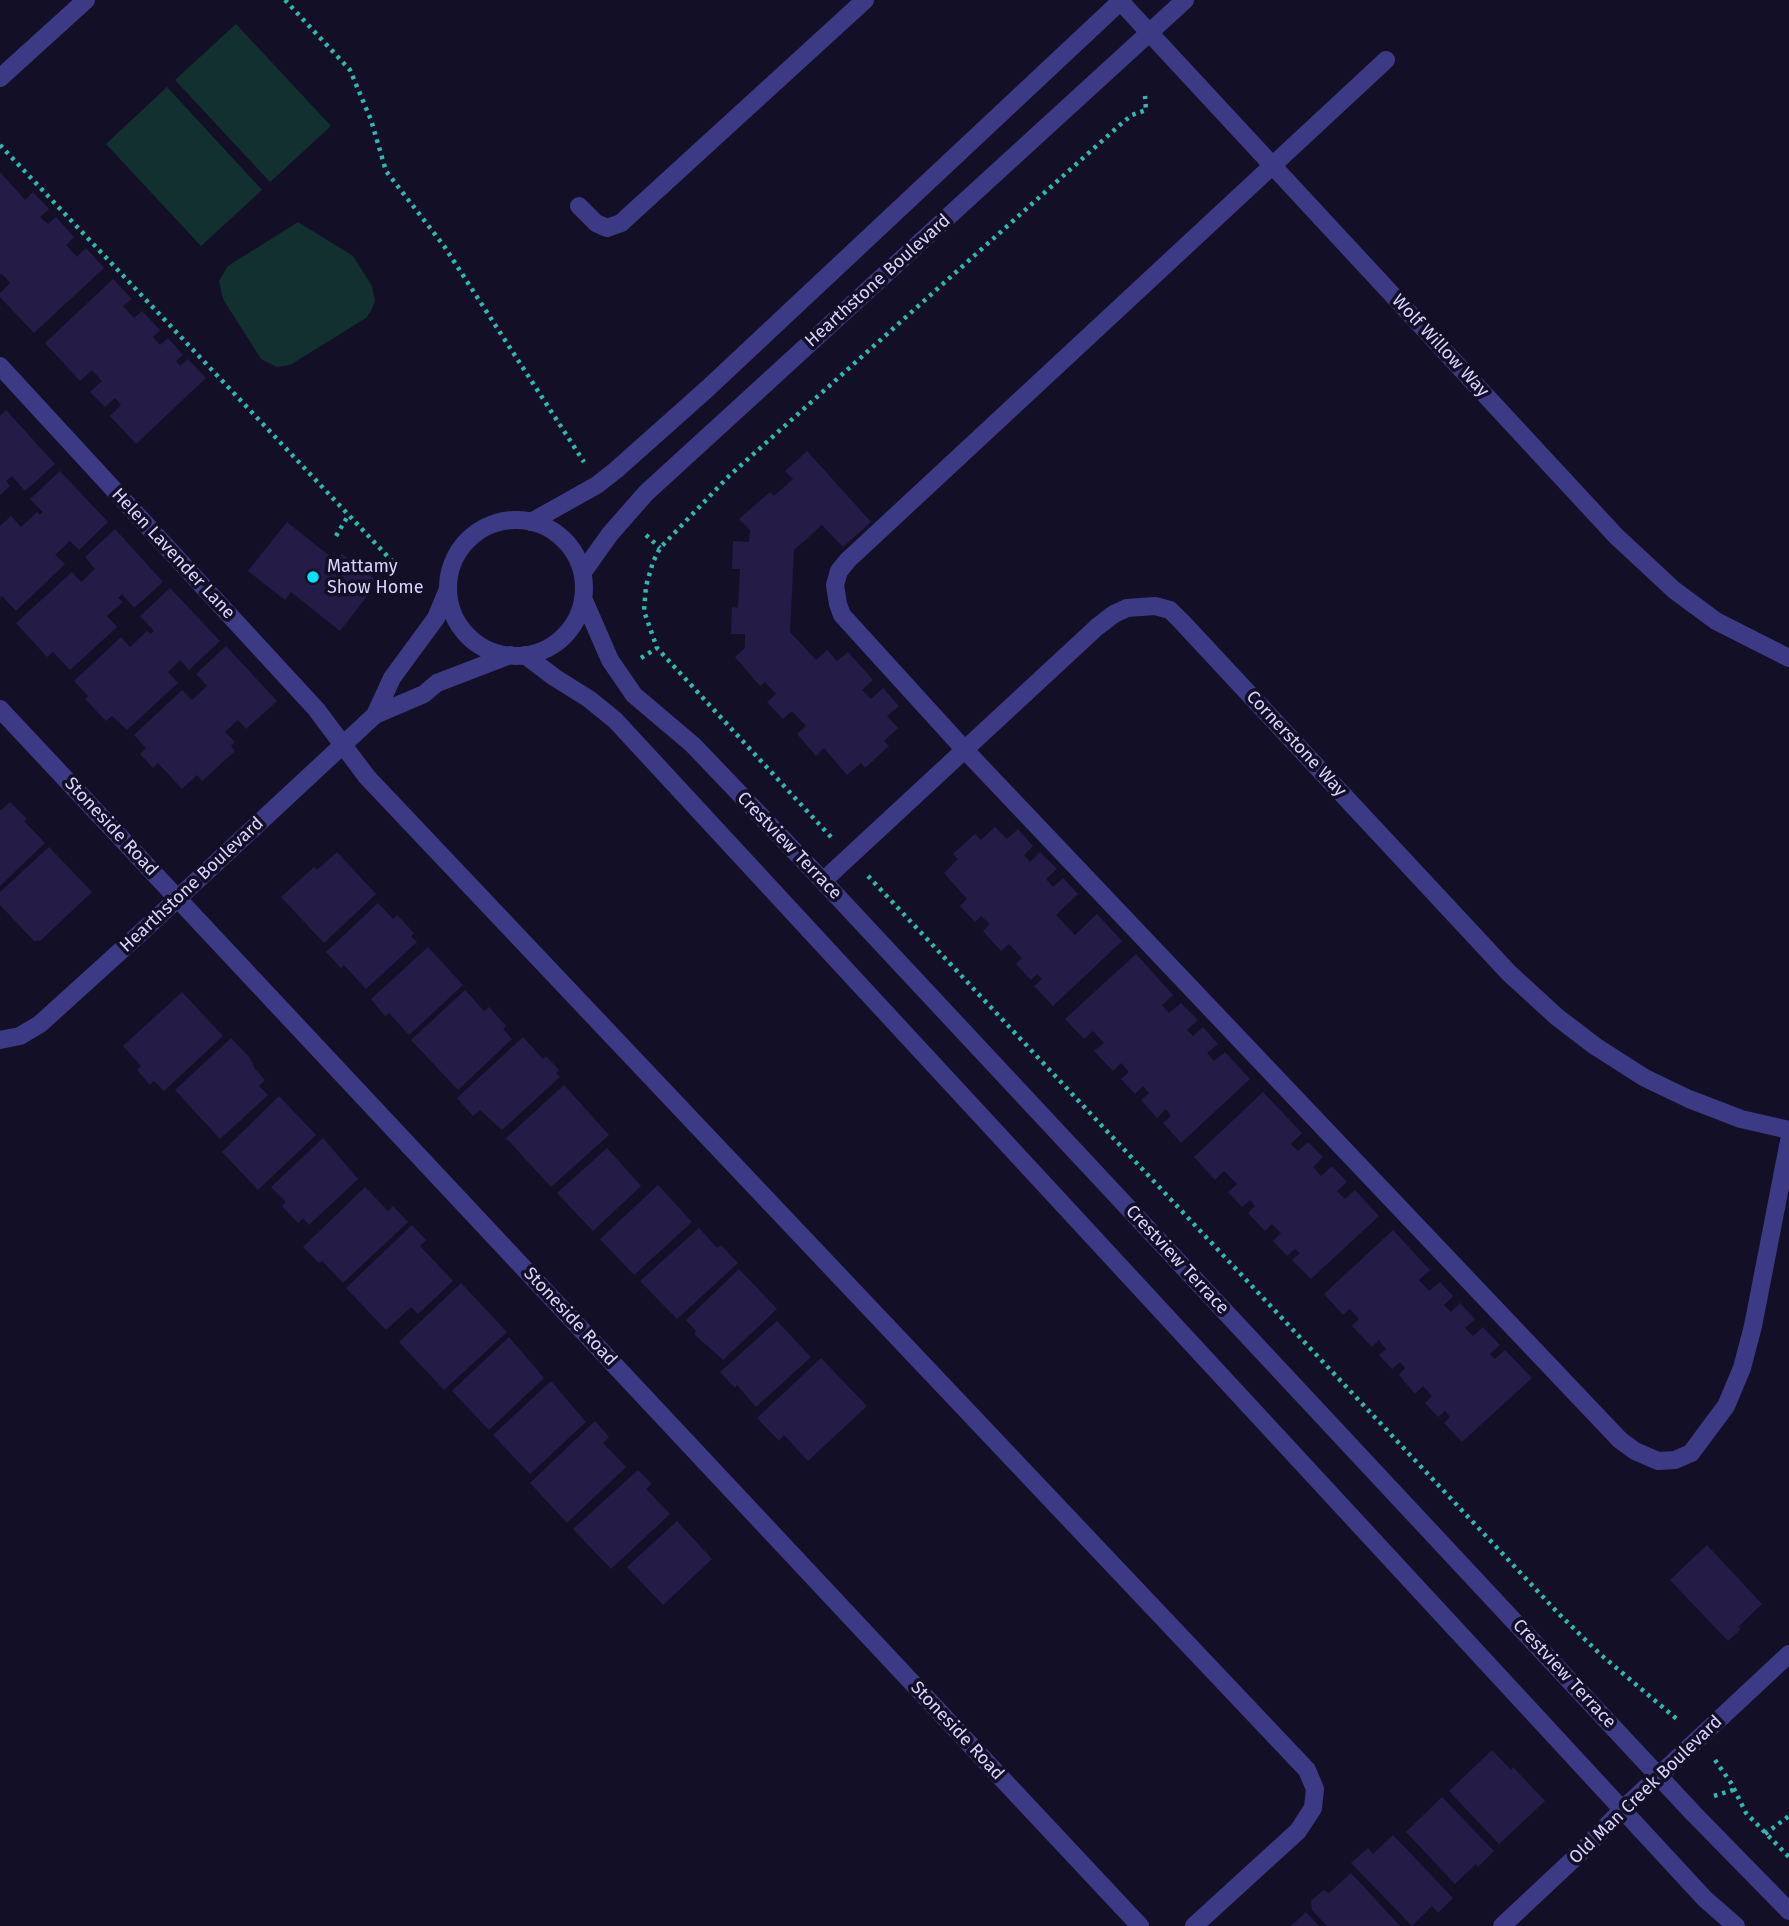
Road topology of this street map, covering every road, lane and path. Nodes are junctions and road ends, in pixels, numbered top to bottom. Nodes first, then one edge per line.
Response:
1 (86, 0) edge
2 (285, 0) edge
3 (865, 0) edge
4 (1185, 0) edge
5 (1120, 1) edge
6 (1150, 33) junction
7 (1386, 60) dead end
8 (0, 78) edge
9 (1145, 96) dead end
10 (0, 145) edge
11 (1273, 165) junction
12 (579, 206) dead end
13 (0, 366) edge
14 (589, 471) dead end
15 (348, 516) junction
16 (531, 522) junction
17 (645, 533) dead end
18 (336, 536) dead end
19 (660, 548) junction
20 (392, 561) dead end
21 (583, 572) junction
22 (448, 589) junction
23 (583, 598) junction
24 (657, 648) junction
25 (517, 655) junction
26 (1789, 658) edge
27 (631, 664) dead end
28 (0, 709) edge
29 (375, 715) junction
30 (344, 743) junction
31 (964, 749) junction
32 (821, 826) dead end
33 (822, 881) junction
34 (876, 885) dead end
35 (178, 898) junction
36 (0, 1040) edge
37 (1789, 1130) edge
38 (1789, 1141) edge
39 (1789, 1654) edge
40 (1673, 1715) dead end
41 (1718, 1763) dead end
42 (1658, 1776) junction
43 (1733, 1790) junction
44 (1714, 1796) dead end
45 (1623, 1809) junction
46 (1789, 1816) edge
47 (1765, 1834) junction
48 (1789, 1857) edge
49 (1789, 1911) edge
50 (1140, 1926) edge
51 (1194, 1926) edge
52 (1502, 1926) edge
53 (1736, 1926) edge

1 - 8 street
2 - 14 path
3 - 12 street
4 - 6 street, Hearthstone Boulevard
5 - 6 street, Wolf Willow Way
5 - 16 street, Hearthstone Boulevard
6 - 11 street, Wolf Willow Way
6 - 21 street, Hearthstone Boulevard
7 - 11 street
9 - 19 path
10 - 15 path
11 - 26 street, Wolf Willow Way
11 - 31 street
13 - 30 street, Helen Lavender Lane
15 - 18 path
15 - 20 path
16 - 21 street
16 - 22 street
17 - 19 path
19 - 24 path
21 - 23 street
22 - 25 street
22 - 29 street, Hearthstone Boulevard
23 - 25 street
23 - 33 street, Crestview Terrace
24 - 27 path
24 - 32 path
25 - 29 street, Hearthstone Boulevard
25 - 45 street
28 - 35 street, Stoneside Road
29 - 30 street, Hearthstone Boulevard
30 - 35 street, Hearthstone Boulevard
30 - 51 street, Helen Lavender Lane
31 - 33 street, Cornerstone Way
31 - 37 street, Cornerstone Way
31 - 38 street
33 - 42 street, Crestview Terrace
34 - 40 path
35 - 36 street, Hearthstone Boulevard
35 - 50 street, Stoneside Road
39 - 42 street, Old Man Creek Boulevard
41 - 43 path
42 - 45 street, Old Man Creek Boulevard
42 - 49 street, Crestview Terrace
43 - 44 path
43 - 47 path
45 - 52 street, Old Man Creek Boulevard
45 - 53 street
46 - 47 path
47 - 48 path

